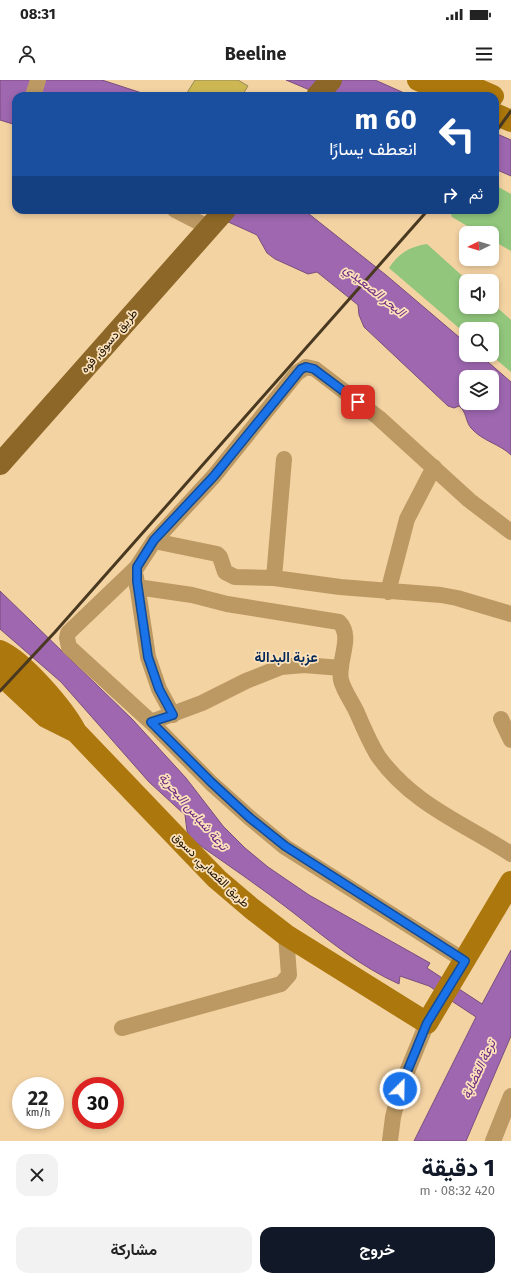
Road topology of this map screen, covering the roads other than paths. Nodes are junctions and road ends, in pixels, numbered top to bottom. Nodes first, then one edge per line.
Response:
1 (38, 80) edge
2 (331, 80) edge
3 (456, 80) edge
4 (428, 82) edge
5 (34, 92) edge
6 (321, 92) edge
7 (447, 92) edge
8 (484, 92) edge
9 (499, 98) edge
10 (511, 104) edge
11 (499, 116) edge
12 (511, 121) edge
13 (194, 214) edge
14 (218, 219) edge
15 (284, 460) dead end
16 (0, 464) edge
17 (434, 467) junction
18 (511, 532) edge
19 (154, 540) junction
20 (137, 567) junction
21 (274, 578) junction
22 (137, 587) junction
23 (388, 592) junction
24 (511, 614) edge
25 (0, 650) edge
26 (341, 668) junction
27 (0, 674) edge
28 (173, 715) junction
29 (501, 719) dead end
30 (151, 722) junction
31 (76, 732) junction
32 (511, 740) edge
33 (511, 854) edge
34 (511, 882) edge
35 (286, 935) junction
36 (461, 968) junction
37 (427, 1023) junction
38 (122, 1028) dead end
39 (511, 1096) edge
40 (390, 1141) edge
41 (493, 1141) edge

1 - 5 street
2 - 6 main road
3 - 8 main road
4 - 7 main road
9 - 10 main road
11 - 12 main road
13 - 14 street
14 - 16 main road, طريق دسوق, فوه
15 - 21 street
17 - 18 street
17 - 19 street
17 - 23 street
19 - 20 street
19 - 21 street
20 - 22 street
20 - 30 street
21 - 23 street
22 - 26 street
22 - 28 street
23 - 24 street
25 - 31 main road, طريق القصابي, دسوق
26 - 28 street
26 - 33 street
27 - 31 main road, طريق القصابي, دسوق
28 - 30 street
29 - 32 street
30 - 36 street
31 - 35 main road, طريق القصابي, دسوق
34 - 36 main road
35 - 37 main road, طريق القصابي, دسوق
35 - 38 street
36 - 37 main road
37 - 40 street
39 - 41 street

